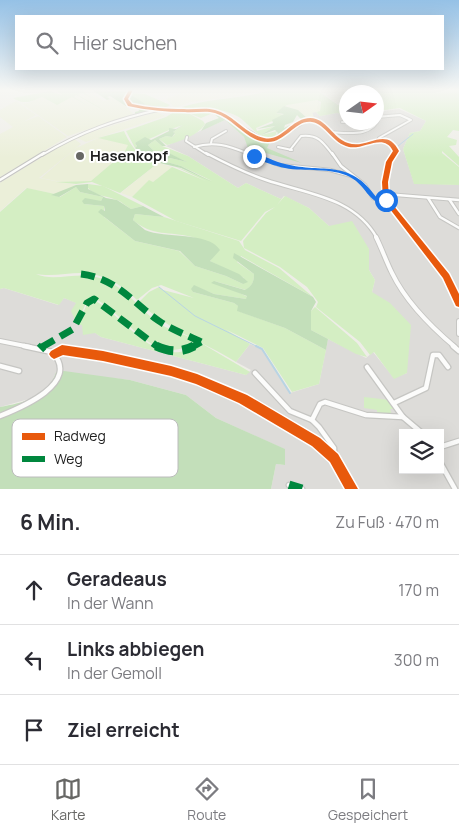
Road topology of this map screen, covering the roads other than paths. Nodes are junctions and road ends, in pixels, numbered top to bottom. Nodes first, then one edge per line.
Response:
1 (145, 113) edge
2 (219, 113) edge
3 (384, 116) edge
4 (368, 130) edge
5 (226, 131) dead end
6 (329, 132) junction
7 (187, 137) dead end
8 (378, 141) junction
9 (210, 143) junction
10 (194, 147) junction
11 (278, 147) dead end
12 (352, 176) junction
13 (0, 180) edge
14 (384, 194) junction
15 (428, 198) junction
16 (449, 199) junction
17 (459, 200) edge
18 (388, 205) junction
19 (459, 214) edge
20 (459, 228) edge
21 (459, 303) edge
22 (459, 321) edge
23 (459, 334) edge
24 (0, 341) edge
25 (459, 352) edge
26 (54, 354) junction
27 (0, 366) edge
28 (368, 367) dead end
29 (448, 367) dead end
30 (19, 371) dead end
31 (255, 373) dead end
32 (394, 403) junction
33 (0, 416) edge
34 (403, 417) junction
35 (312, 420) junction
36 (417, 429) edge
37 (459, 441) edge
38 (444, 446) edge
39 (334, 458) junction
40 (444, 469) edge
41 (289, 485) dead end
42 (350, 488) edge
43 (302, 489) edge
44 (455, 489) edge

1 - 13 street
2 - 6 street
3 - 8 street
4 - 6 street
5 - 9 street
6 - 8 street
7 - 10 street
8 - 14 street
9 - 10 street
9 - 12 street
10 - 25 street
11 - 12 street
12 - 18 street
14 - 15 street
14 - 18 street
15 - 16 street
15 - 20 street
16 - 17 street
16 - 19 street
18 - 21 street
22 - 23 street
24 - 26 street
26 - 33 street
26 - 39 street
27 - 30 street
28 - 32 street
29 - 32 street
31 - 35 street
32 - 34 street
34 - 35 street
34 - 36 street
35 - 39 street
37 - 38 street
39 - 42 street
40 - 44 street
41 - 43 street

